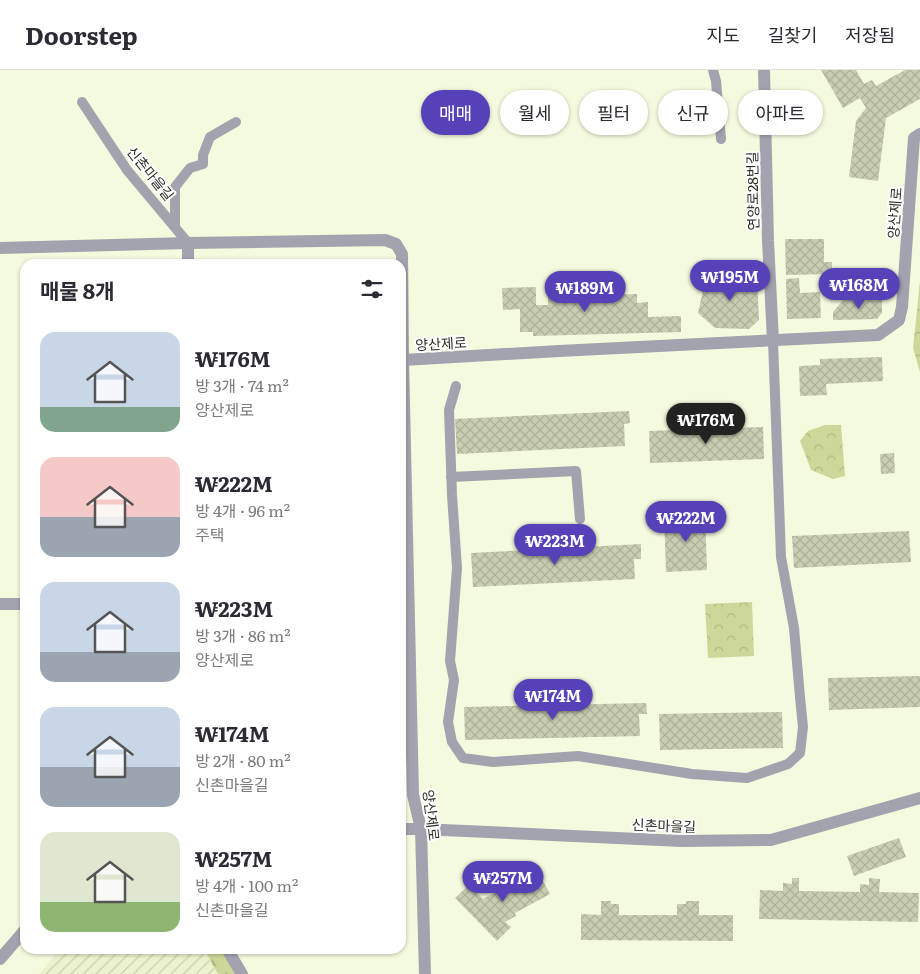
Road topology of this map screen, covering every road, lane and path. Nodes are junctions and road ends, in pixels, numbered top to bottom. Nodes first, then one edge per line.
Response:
1 (713, 70) edge
2 (764, 70) edge
3 (82, 102) dead end
4 (236, 122) dead end
5 (920, 134) edge
6 (721, 139) dead end
7 (175, 226) junction
8 (188, 242) junction
9 (0, 248) edge
10 (188, 259) edge
11 (402, 259) edge
12 (773, 341) junction
13 (406, 360) edge
14 (456, 386) dead end
15 (451, 477) junction
16 (406, 490) edge
17 (580, 519) dead end
18 (0, 604) edge
19 (20, 604) edge
20 (920, 798) edge
21 (406, 829) edge
22 (421, 829) junction
23 (20, 933) edge
24 (6, 942) edge
25 (230, 954) edge
26 (0, 959) edge
27 (242, 974) edge
28 (425, 974) edge

1 - 6 lane
2 - 12 street, 연양로28번길
3 - 7 lane, 신촌마을길
4 - 7 lane
5 - 12 street, 양산제로
7 - 8 lane, 신촌마을길
8 - 9 street
8 - 10 street
8 - 11 street
12 - 13 street, 양산제로
12 - 15 lane
14 - 15 lane
15 - 17 lane
16 - 22 street, 양산제로
18 - 19 street
20 - 22 street, 신촌마을길
21 - 22 street, 신촌마을길
22 - 28 street, 양산제로
23 - 24 street
24 - 26 street
25 - 27 street

